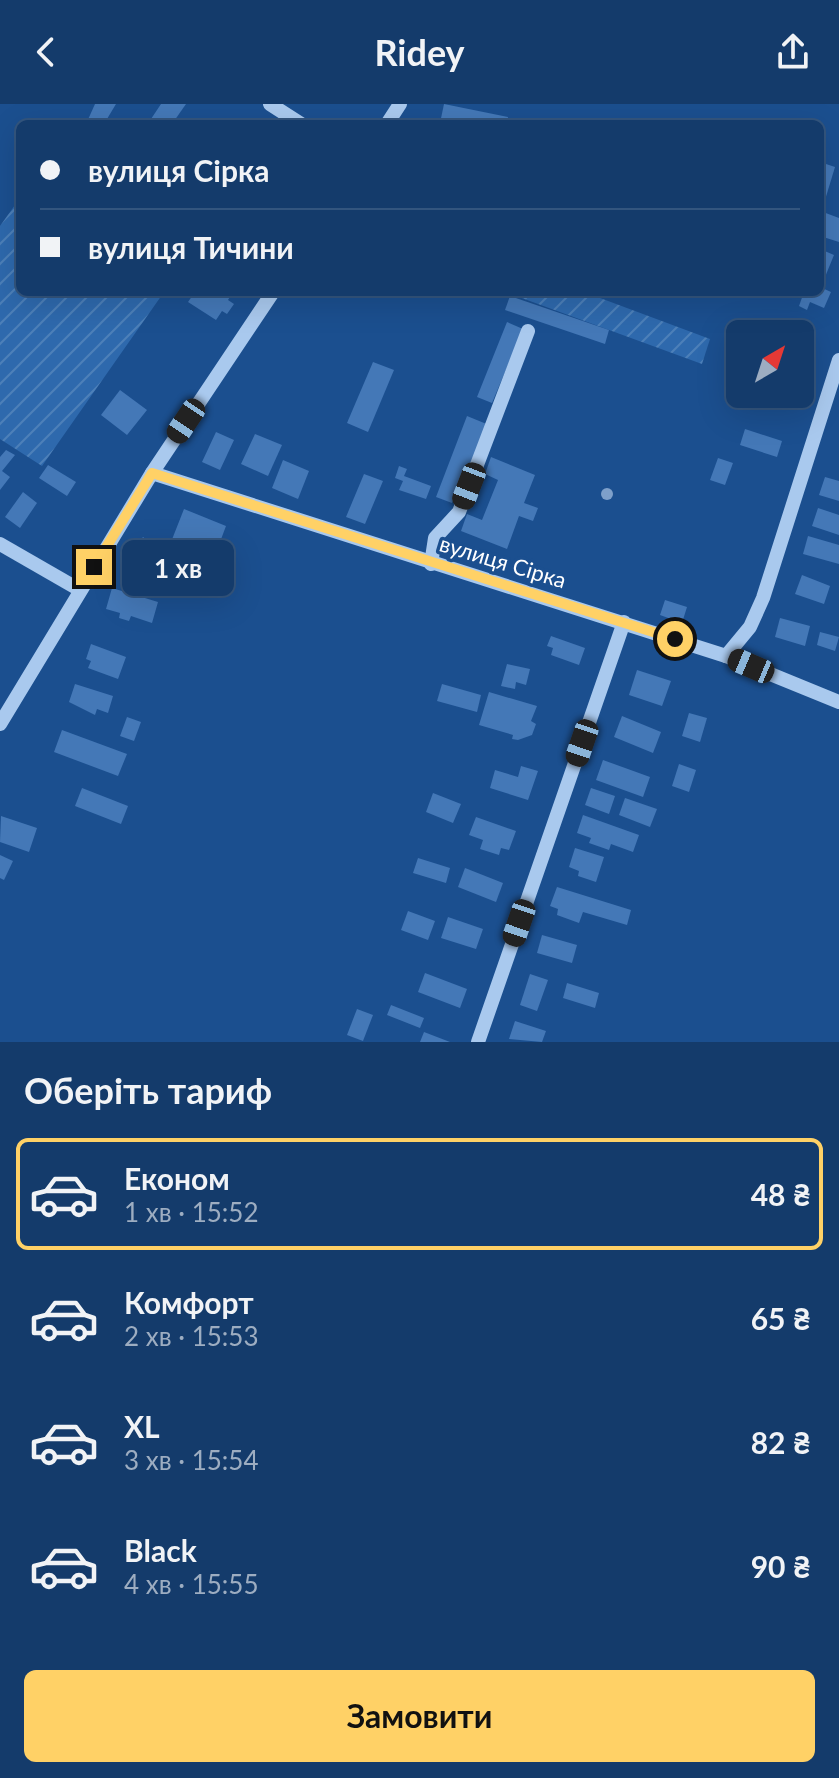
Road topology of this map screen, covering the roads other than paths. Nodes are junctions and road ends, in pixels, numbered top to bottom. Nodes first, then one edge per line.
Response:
1 (270, 104) edge
2 (295, 120) edge
3 (270, 296) edge
4 (528, 331) dead end
5 (839, 360) edge
6 (152, 473) junction
7 (0, 544) edge
8 (431, 564) junction
9 (80, 590) junction
10 (624, 622) junction
11 (726, 656) junction
12 (839, 702) edge
13 (0, 724) edge
14 (478, 1042) edge

1 - 2 street
3 - 6 street
4 - 8 street
5 - 11 street
6 - 8 street, вулиця Сірка
6 - 9 street
7 - 9 street
8 - 10 street, вулиця Сірка
9 - 13 street
10 - 11 street, вулиця Сірка
10 - 14 street
11 - 12 street, вулиця Сірка

